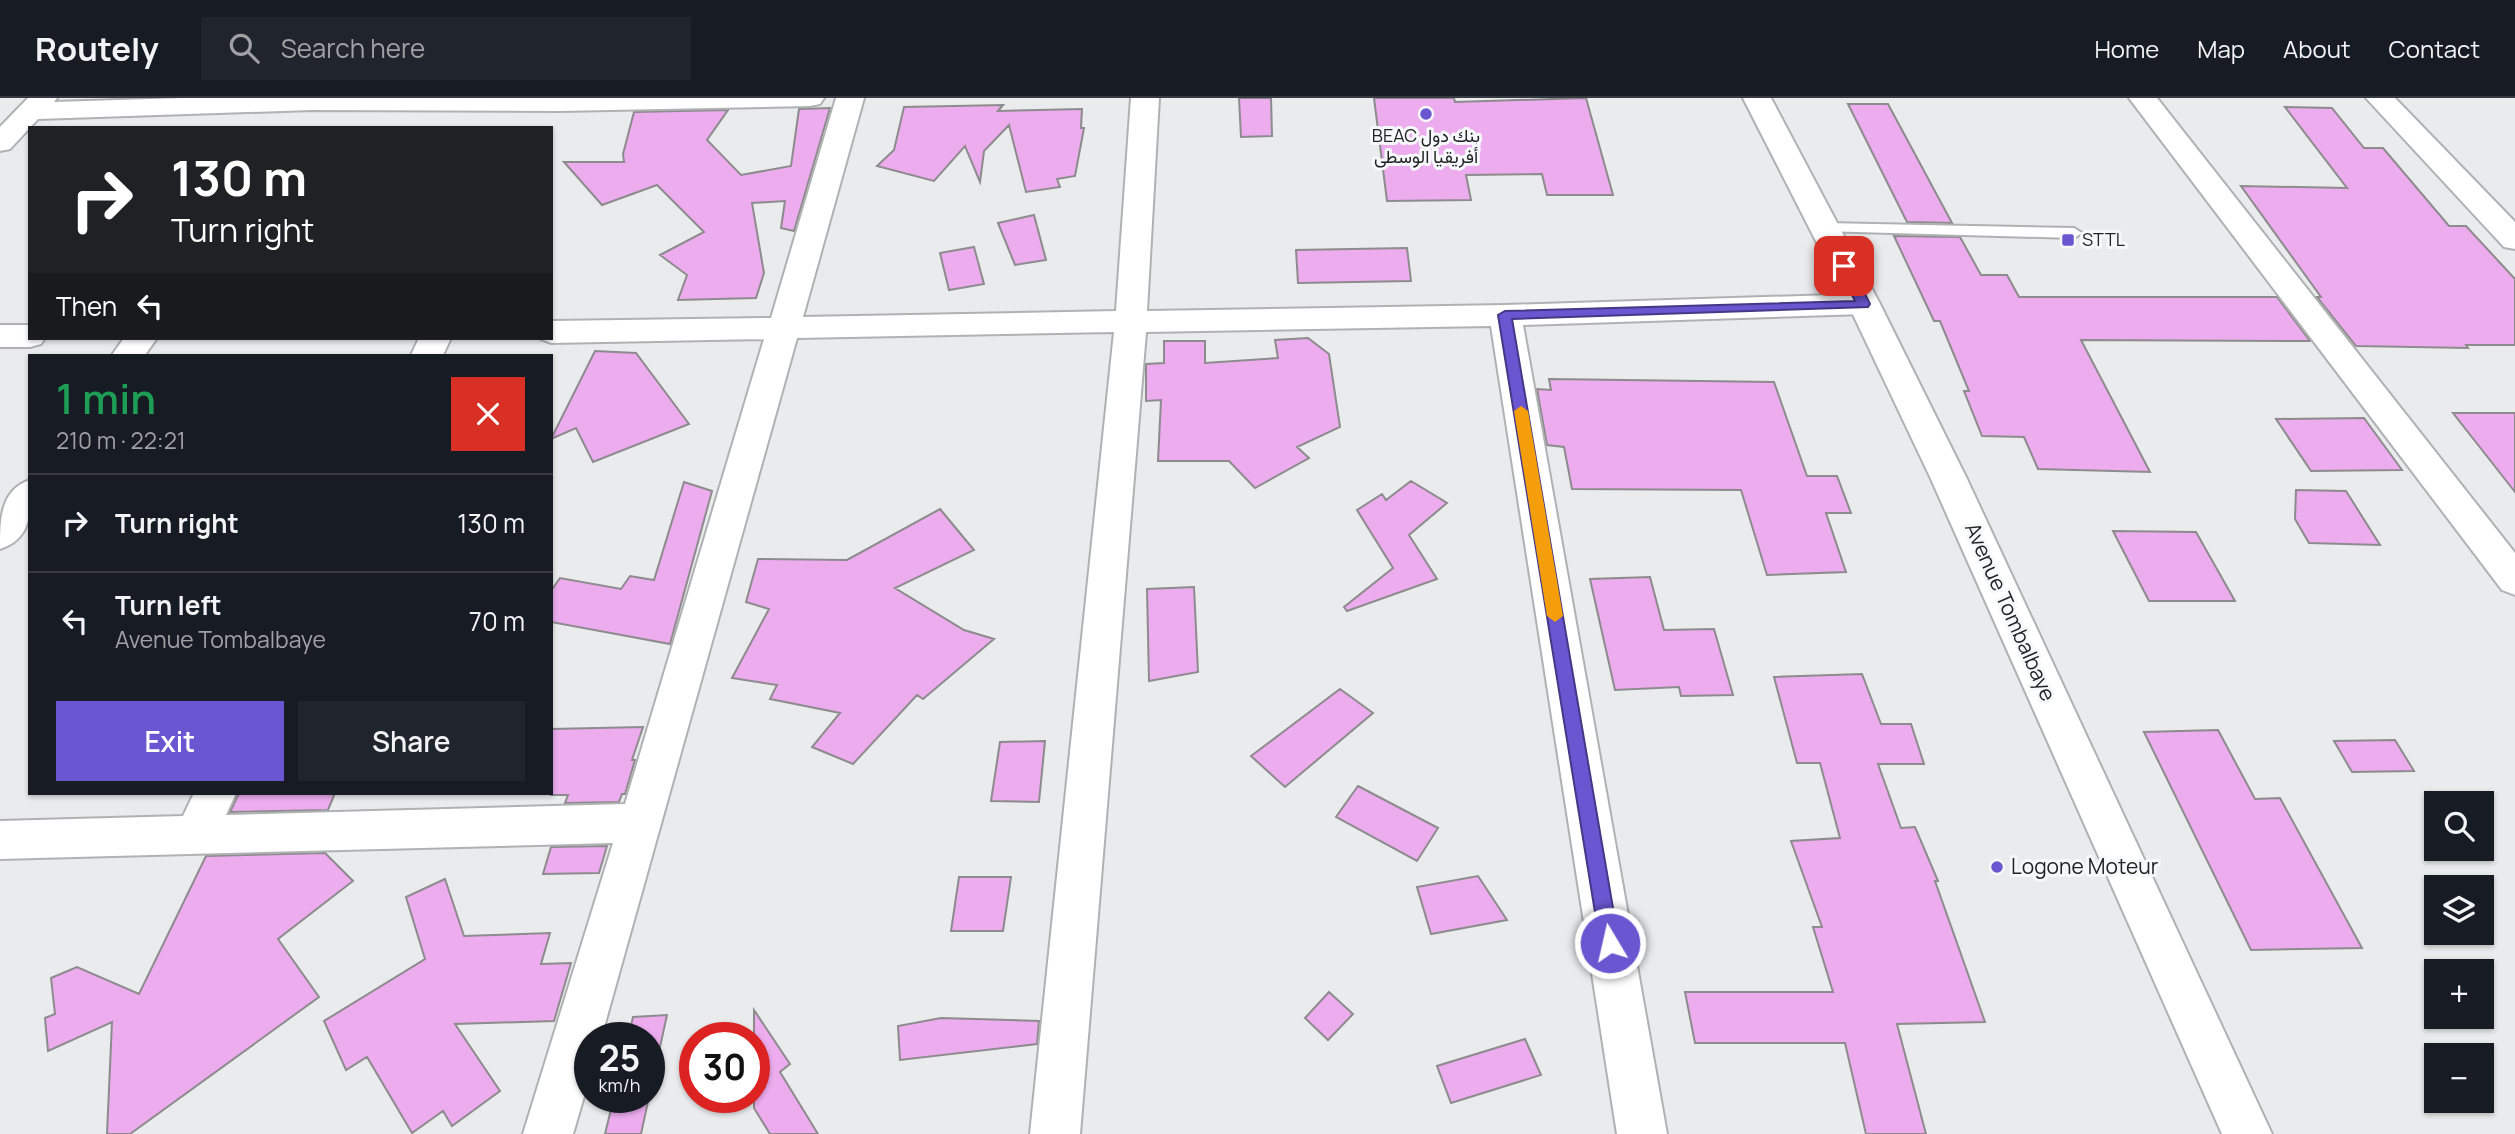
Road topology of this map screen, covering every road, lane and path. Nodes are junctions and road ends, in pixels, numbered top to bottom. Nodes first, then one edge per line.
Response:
1 (810, 98) edge
2 (850, 98) edge
3 (1145, 98) edge
4 (1757, 98) edge
5 (2143, 98) edge
6 (2380, 98) edge
7 (561, 100) edge
8 (312, 102) junction
9 (37, 104) edge
10 (294, 126) edge
11 (548, 126) edge
12 (2, 140) edge
13 (1825, 228) junction
14 (2074, 233) dead end
15 (2515, 240) edge
16 (1864, 304) junction
17 (1505, 315) junction
18 (1131, 320) junction
19 (784, 329) junction
20 (553, 332) edge
21 (0, 336) edge
22 (28, 336) edge
23 (139, 340) edge
24 (129, 354) edge
25 (28, 496) edge
26 (0, 535) edge
27 (2515, 580) edge
28 (214, 795) edge
29 (641, 823) junction
30 (196, 834) junction
31 (0, 840) edge
32 (548, 1134) edge
33 (1055, 1134) edge
34 (1642, 1134) edge
35 (2247, 1134) edge

1 - 7 street
2 - 19 street
3 - 18 street
4 - 13 street, Avenue Tombalbaye
5 - 27 street
6 - 15 street
7 - 8 street
7 - 11 street
8 - 9 street
8 - 10 street
9 - 12 street
13 - 14 lane
13 - 16 street, Avenue Tombalbaye
16 - 17 street
16 - 35 street, Avenue Tombalbaye
17 - 18 street
17 - 34 street
18 - 19 street
18 - 33 street
19 - 20 street
19 - 29 street
21 - 22 street
23 - 24 street
25 - 26 street
28 - 30 street
29 - 30 street
29 - 32 street
30 - 31 street

